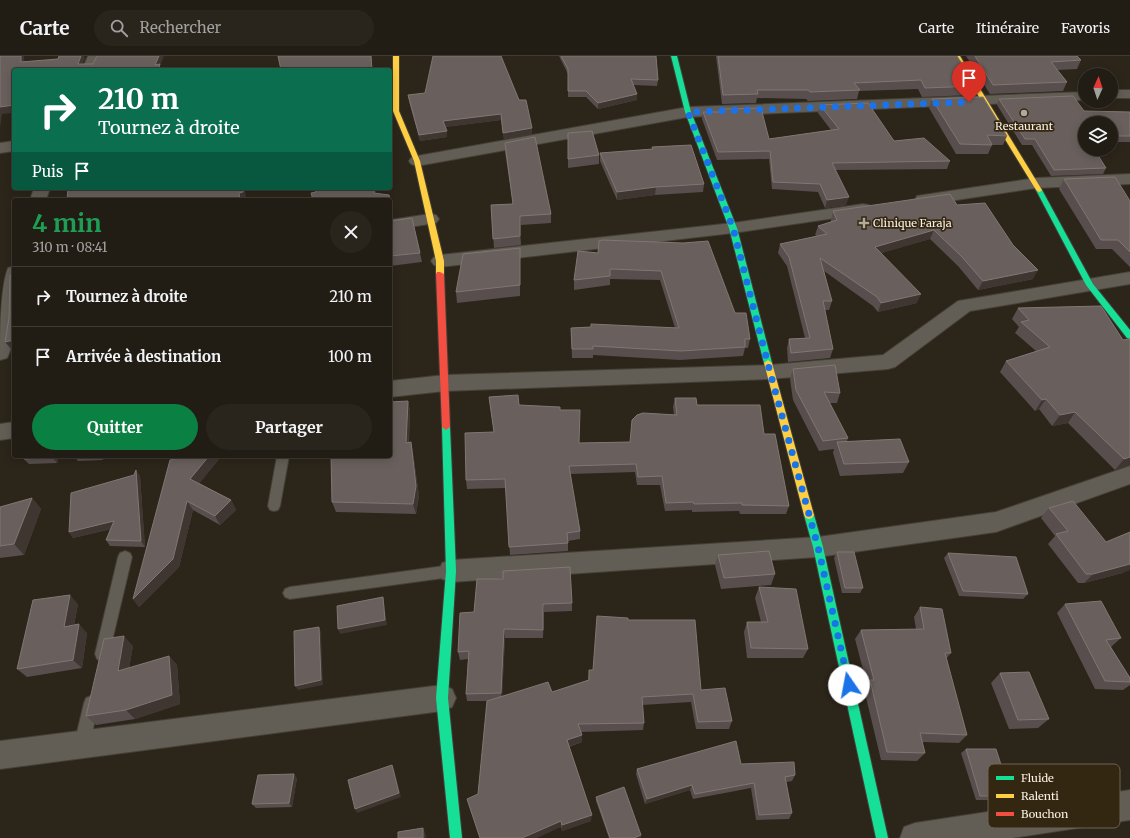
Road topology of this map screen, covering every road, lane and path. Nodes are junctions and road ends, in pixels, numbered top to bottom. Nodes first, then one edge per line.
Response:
1 (95, 56) edge
2 (396, 56) edge
3 (674, 56) edge
4 (957, 56) edge
5 (90, 68) edge
6 (1118, 94) edge
7 (1130, 94) edge
8 (1078, 96) edge
9 (985, 101) junction
10 (393, 111) edge
11 (688, 112) junction
12 (12, 146) edge
13 (0, 148) edge
14 (417, 161) junction
15 (1130, 179) edge
16 (1036, 183) junction
17 (904, 202) edge
18 (880, 206) edge
19 (430, 219) junction
20 (392, 224) edge
21 (733, 228) junction
22 (440, 261) junction
23 (10, 278) edge
24 (1130, 278) edge
25 (1090, 285) junction
26 (1130, 336) edge
27 (0, 353) edge
28 (770, 372) junction
29 (445, 383) junction
30 (392, 390) edge
31 (12, 430) edge
32 (0, 432) edge
33 (283, 458) edge
34 (1130, 475) edge
35 (274, 506) dead end
36 (818, 547) junction
37 (125, 557) dead end
38 (451, 571) junction
39 (290, 593) dead end
40 (99, 670) edge
41 (94, 692) edge
42 (442, 698) junction
43 (82, 745) junction
44 (0, 755) edge
45 (1130, 805) edge
46 (1120, 807) edge
47 (988, 827) edge
48 (456, 838) edge
49 (882, 838) edge
50 (916, 838) edge

1 - 5 street
2 - 10 street
3 - 11 street
4 - 9 street
6 - 7 street
8 - 9 street
9 - 11 street
9 - 16 street
10 - 14 street
11 - 14 street
11 - 21 street
12 - 13 street
14 - 19 street
15 - 16 street
16 - 17 street
16 - 25 street
18 - 21 street
19 - 20 street
19 - 22 street
21 - 22 street
21 - 28 street
22 - 29 street
23 - 27 street
24 - 25 street
25 - 26 street
25 - 28 street
28 - 29 street
28 - 36 street
29 - 30 street
29 - 38 street
31 - 32 street
33 - 35 lane
34 - 36 street
36 - 38 street
36 - 49 street
37 - 40 lane
38 - 39 lane
38 - 42 street
41 - 43 lane
42 - 43 street
42 - 48 street
43 - 44 street
45 - 46 street
47 - 50 street

